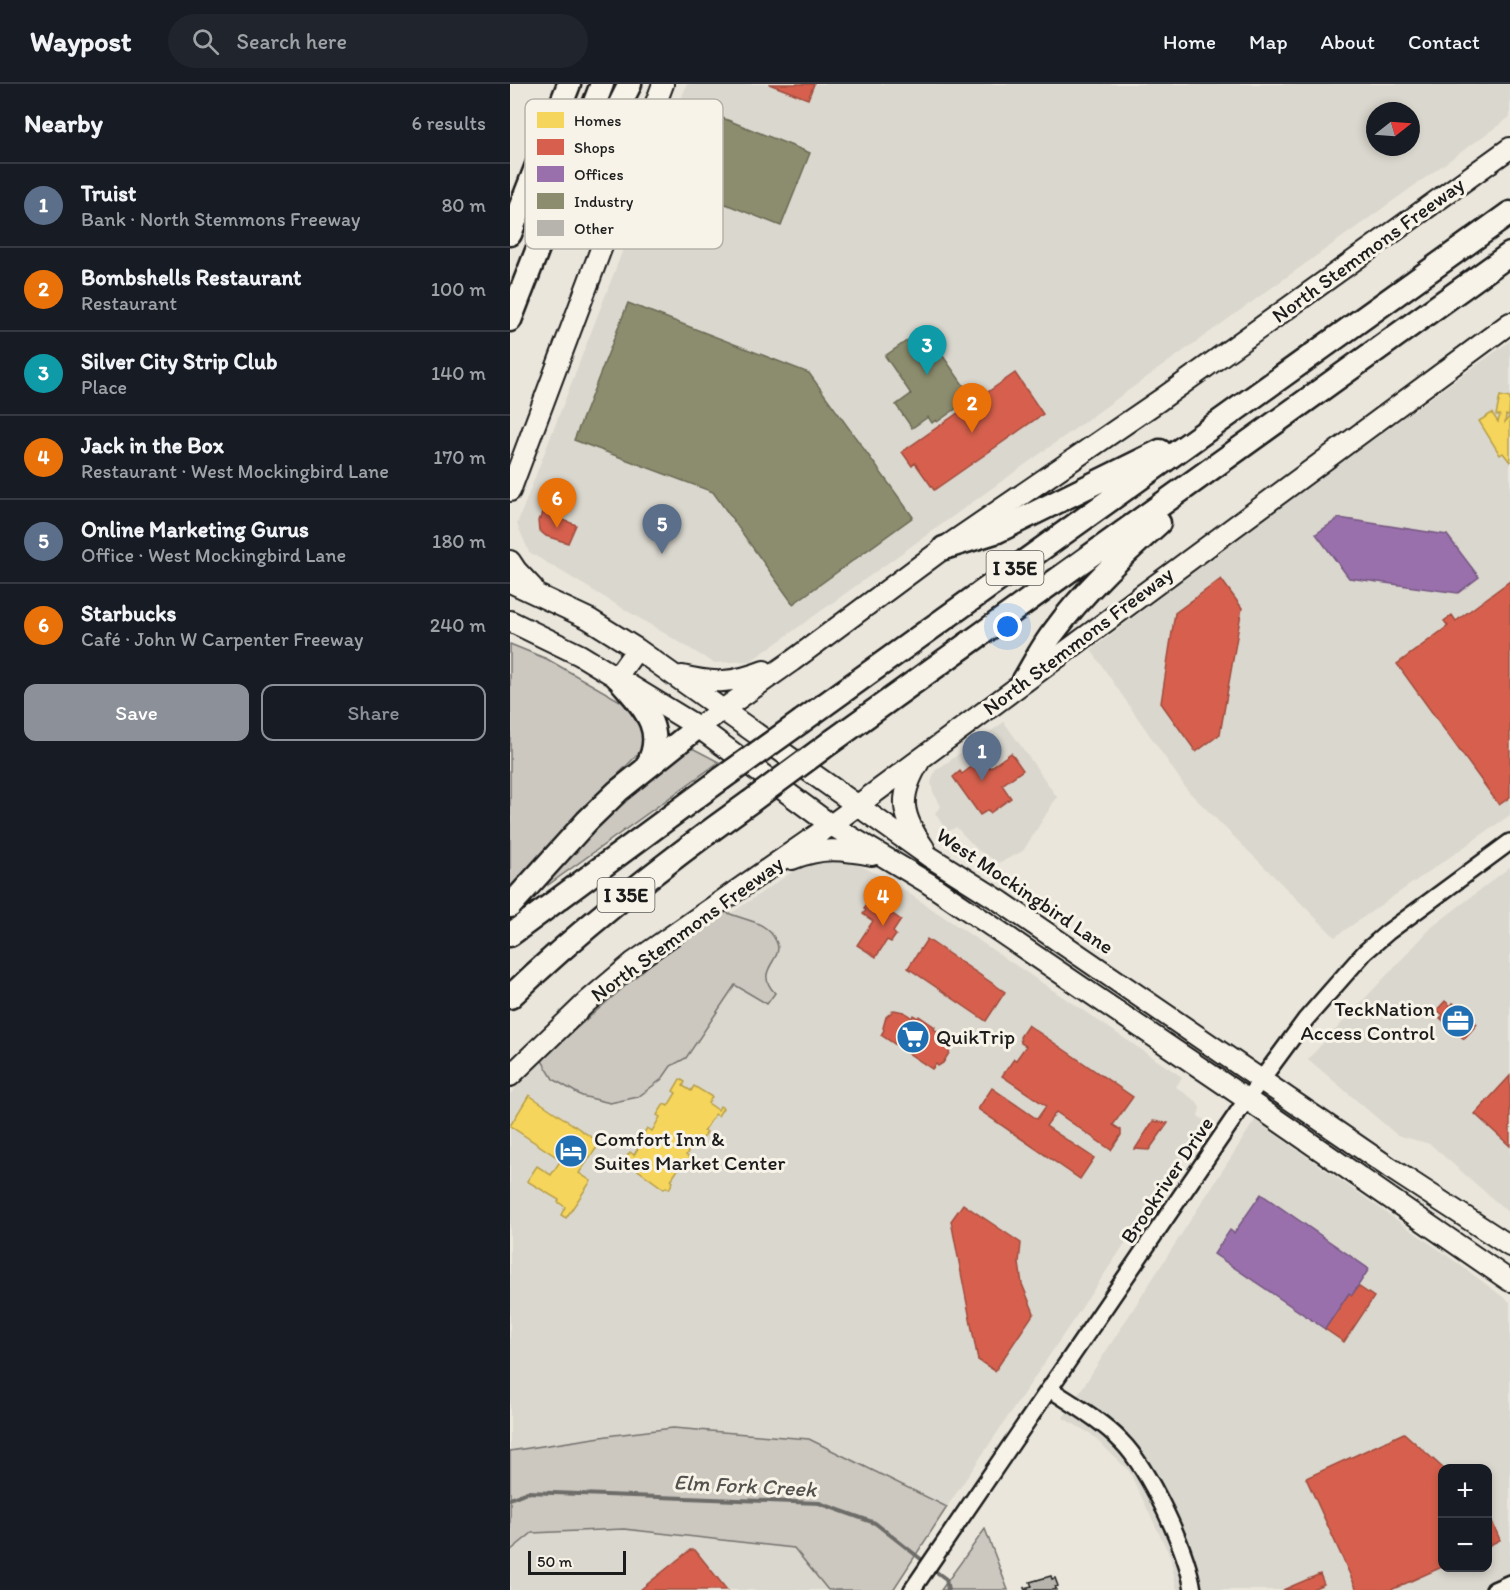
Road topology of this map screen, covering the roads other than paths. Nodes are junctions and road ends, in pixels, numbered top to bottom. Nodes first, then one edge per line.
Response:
1 (554, 84) edge
2 (569, 84) edge
3 (602, 84) edge
4 (630, 84) edge
5 (663, 84) edge
6 (550, 99) edge
7 (563, 99) edge
8 (596, 99) edge
9 (622, 99) edge
10 (657, 99) edge
11 (1510, 148) edge
12 (525, 184) edge
13 (525, 196) edge
14 (1510, 213) edge
15 (513, 226) edge
16 (538, 249) edge
17 (546, 249) edge
18 (601, 249) edge
19 (1510, 254) edge
20 (514, 310) edge
21 (1510, 323) edge
22 (1228, 416) junction
23 (1228, 458) junction
24 (510, 491) edge
25 (944, 548) junction
26 (510, 561) edge
27 (510, 582) edge
28 (552, 602) junction
29 (510, 621) edge
30 (637, 649) junction
31 (792, 661) junction
32 (664, 669) junction
33 (618, 679) junction
34 (1024, 680) junction
35 (722, 708) junction
36 (698, 727) junction
37 (922, 757) junction
38 (646, 766) junction
39 (858, 805) junction
40 (831, 825) junction
41 (1510, 842) edge
42 (883, 856) junction
43 (930, 857) junction
44 (759, 874) junction
45 (1000, 901) junction
46 (510, 906) edge
47 (985, 923) junction
48 (510, 935) edge
49 (510, 997) edge
50 (510, 1076) edge
51 (1261, 1080) junction
52 (1247, 1099) junction
53 (1510, 1246) edge
54 (1510, 1281) edge
55 (1050, 1389) junction
56 (1510, 1583) edge
57 (912, 1590) edge
58 (1193, 1590) edge
59 (1494, 1590) edge

1 - 6 highway
2 - 7 highway
3 - 8 highway
4 - 9 highway
5 - 10 main road
11 - 25 main road, North Stemmons Freeway
12 - 15 highway
13 - 15 highway
14 - 22 highway, I 35E
16 - 20 highway
17 - 20 highway
18 - 24 main road
19 - 23 highway, I 35E
21 - 34 main road, North Stemmons Freeway
22 - 25 highway
22 - 48 highway, I 35E, bridge
23 - 34 highway
23 - 49 highway, I 35E, bridge
25 - 31 main road, North Stemmons Freeway
26 - 28 main road
27 - 28 main road, West Mockingbird Lane
28 - 30 main road, West Mockingbird Lane
29 - 33 main road
30 - 32 main road, West Mockingbird Lane
30 - 33 main road
31 - 32 main road
31 - 35 main road, North Stemmons Freeway
32 - 35 main road, West Mockingbird Lane
33 - 36 main road
33 - 38 highway
34 - 37 main road, North Stemmons Freeway
35 - 36 main road, North Stemmons Freeway
35 - 39 main road, West Mockingbird Lane
36 - 38 highway
36 - 40 main road
37 - 39 main road, North Stemmons Freeway
37 - 43 main road
38 - 46 highway
39 - 40 main road, North Stemmons Freeway
39 - 43 main road, West Mockingbird Lane
40 - 42 main road
40 - 44 main road, North Stemmons Freeway
41 - 51 street, Brookriver Drive
42 - 44 main road
42 - 47 main road
43 - 45 main road, West Mockingbird Lane
44 - 50 main road, North Stemmons Freeway
45 - 47 main road
45 - 51 main road, West Mockingbird Lane
47 - 52 main road
51 - 52 street, Brookriver Drive
51 - 53 main road, West Mockingbird Lane
52 - 54 main road
52 - 55 street, Brookriver Drive
55 - 57 street, Brookriver Drive
55 - 58 street
56 - 59 street

